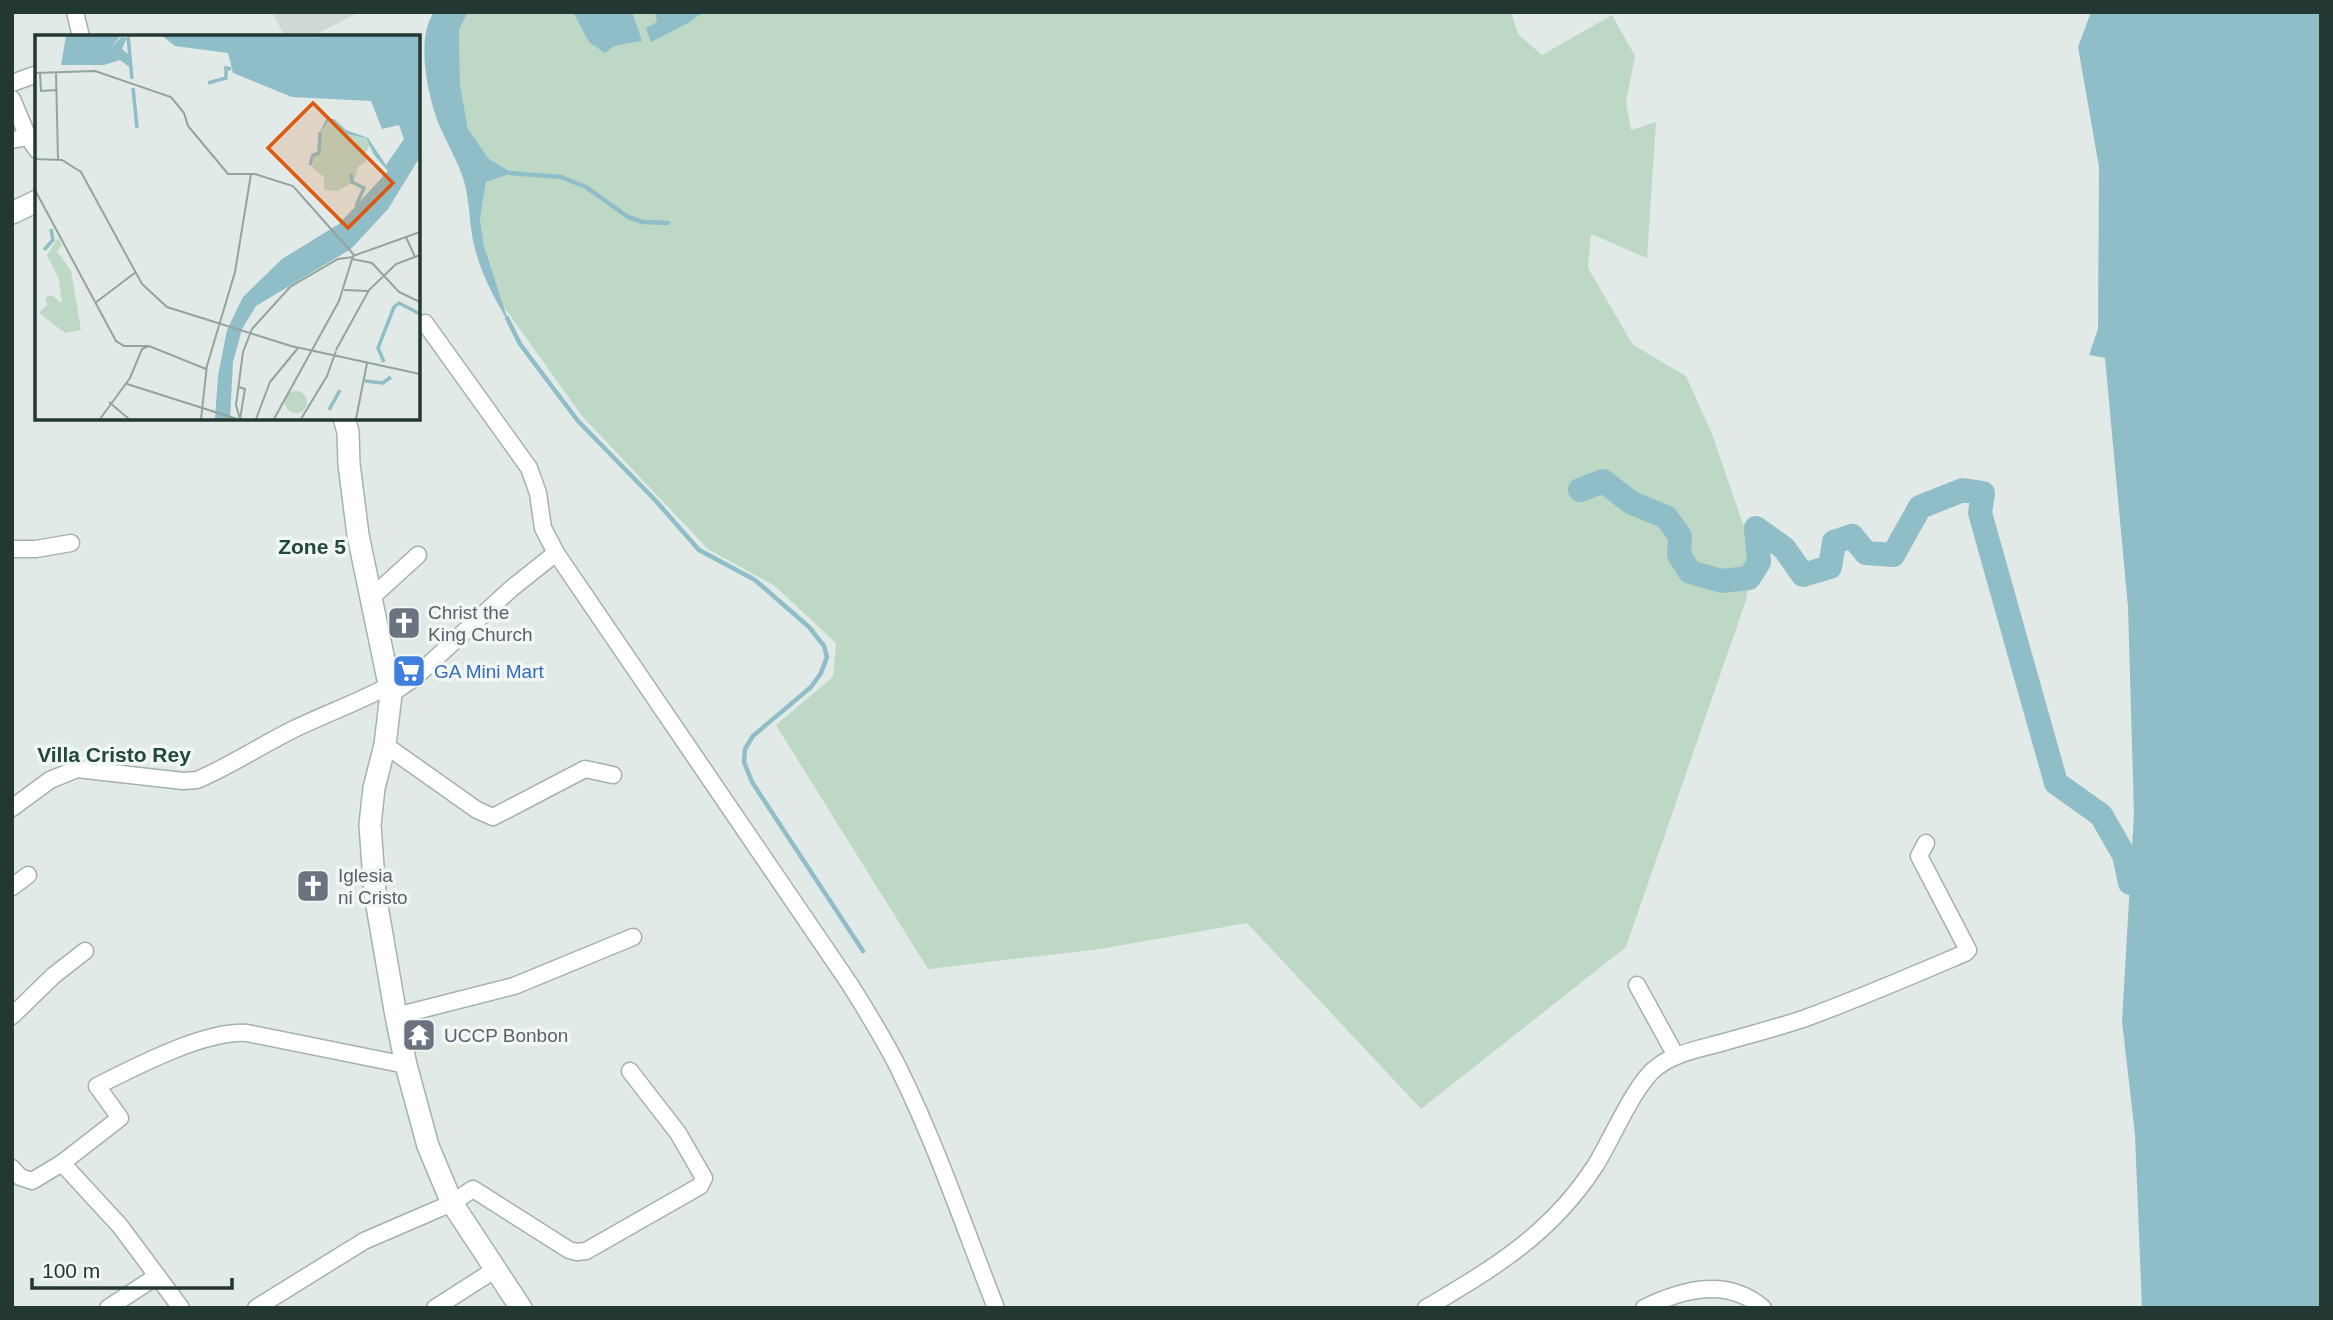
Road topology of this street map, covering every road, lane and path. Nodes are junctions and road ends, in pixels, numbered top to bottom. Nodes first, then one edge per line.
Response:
1 (75, 12) edge
2 (81, 35) edge
3 (35, 75) edge
4 (12, 83) edge
5 (12, 99) edge
6 (26, 143) edge
7 (35, 202) edge
8 (12, 213) edge
9 (425, 323) dead end
10 (345, 420) edge
11 (71, 543) dead end
12 (12, 549) edge
13 (556, 553) junction
14 (418, 555) dead end
15 (372, 597) junction
16 (390, 689) junction
17 (385, 746) junction
18 (613, 775) dead end
19 (12, 808) edge
20 (1926, 843) dead end
21 (28, 875) dead end
22 (12, 887) edge
23 (633, 937) dead end
24 (85, 951) dead end
25 (1636, 985) dead end
26 (12, 1016) edge
27 (396, 1016) junction
28 (1676, 1056) junction
29 (406, 1065) junction
30 (630, 1071) dead end
31 (62, 1163) junction
32 (12, 1168) edge
33 (452, 1203) junction
34 (496, 1269) junction
35 (157, 1276) junction
36 (108, 1308) edge
37 (181, 1308) edge
38 (256, 1308) edge
39 (435, 1308) edge
40 (521, 1308) edge
41 (996, 1308) edge
42 (1426, 1308) edge
43 (1644, 1308) edge
44 (1763, 1308) edge

1 - 2 street
3 - 4 street
5 - 6 street
7 - 8 street
9 - 13 street
10 - 15 street
11 - 12 street
13 - 16 street
13 - 41 street
14 - 15 street
15 - 16 street
16 - 17 street
16 - 19 street
17 - 18 street
17 - 27 street
20 - 28 street
21 - 22 street
23 - 27 street
24 - 26 street
25 - 28 street
27 - 29 street
28 - 42 street
29 - 31 street
29 - 33 street
30 - 33 street
31 - 32 street
31 - 35 street
33 - 34 street
33 - 38 street
34 - 39 street
34 - 40 street
35 - 36 street
35 - 37 street
43 - 44 street

